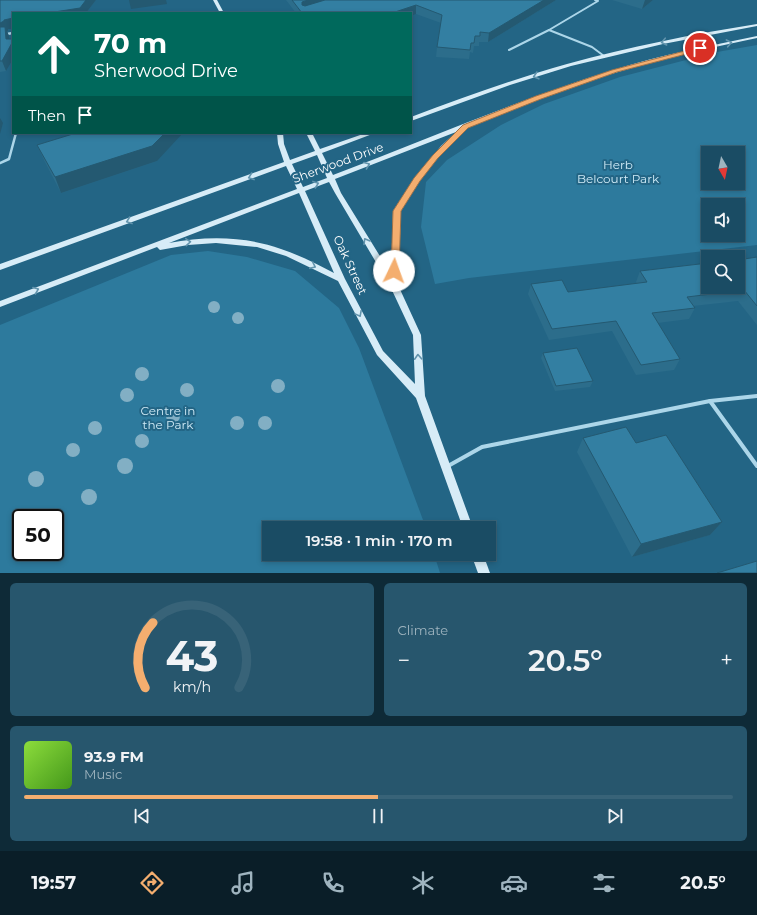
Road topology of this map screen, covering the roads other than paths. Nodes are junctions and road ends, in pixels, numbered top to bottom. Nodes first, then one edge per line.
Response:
1 (215, 0) edge
2 (596, 0) edge
3 (221, 12) edge
4 (757, 25) edge
5 (549, 30) junction
6 (12, 33) edge
7 (0, 35) edge
8 (757, 37) edge
9 (510, 50) dead end
10 (604, 56) junction
11 (412, 119) edge
12 (466, 126) junction
13 (16, 134) edge
14 (280, 134) edge
15 (309, 134) edge
16 (369, 134) edge
17 (318, 152) junction
18 (0, 163) edge
19 (288, 163) junction
20 (331, 178) junction
21 (300, 189) junction
22 (136, 252) junction
23 (0, 267) edge
24 (341, 280) junction
25 (394, 286) junction
26 (0, 304) edge
27 (420, 396) junction
28 (757, 396) edge
29 (710, 401) junction
30 (446, 466) junction
31 (757, 466) edge
32 (466, 521) edge
33 (480, 561) edge
34 (484, 573) edge

1 - 3 main road
2 - 5 lane
4 -> 10 main road
5 - 9 lane
5 - 10 lane
6 - 7 street
12 -> 8 main road, Sherwood Drive
10 -> 11 main road
20 -> 12 main road, Sherwood Drive
12 - 25 main road
13 - 18 lane
14 - 19 main road, Oak Street
15 - 17 main road, Oak Street
16 - 17 main road, Sherwood Drive
17 - 19 main road, Sherwood Drive
17 - 20 main road, Oak Street
19 - 21 main road, Oak Street
19 -> 23 main road, Sherwood Drive
21 -> 20 main road, Sherwood Drive
25 -> 20 main road, Oak Street
21 - 22 main road, Sherwood Drive
21 - 24 main road, Oak Street
22 -> 24 main road
26 -> 22 main road, Sherwood Drive
24 -> 27 main road, Oak Street
27 -> 25 main road, Oak Street
27 - 30 main road, Oak Street
28 - 29 lane
29 - 30 lane
29 - 31 lane
30 - 32 main road, Oak Street
33 - 34 main road

